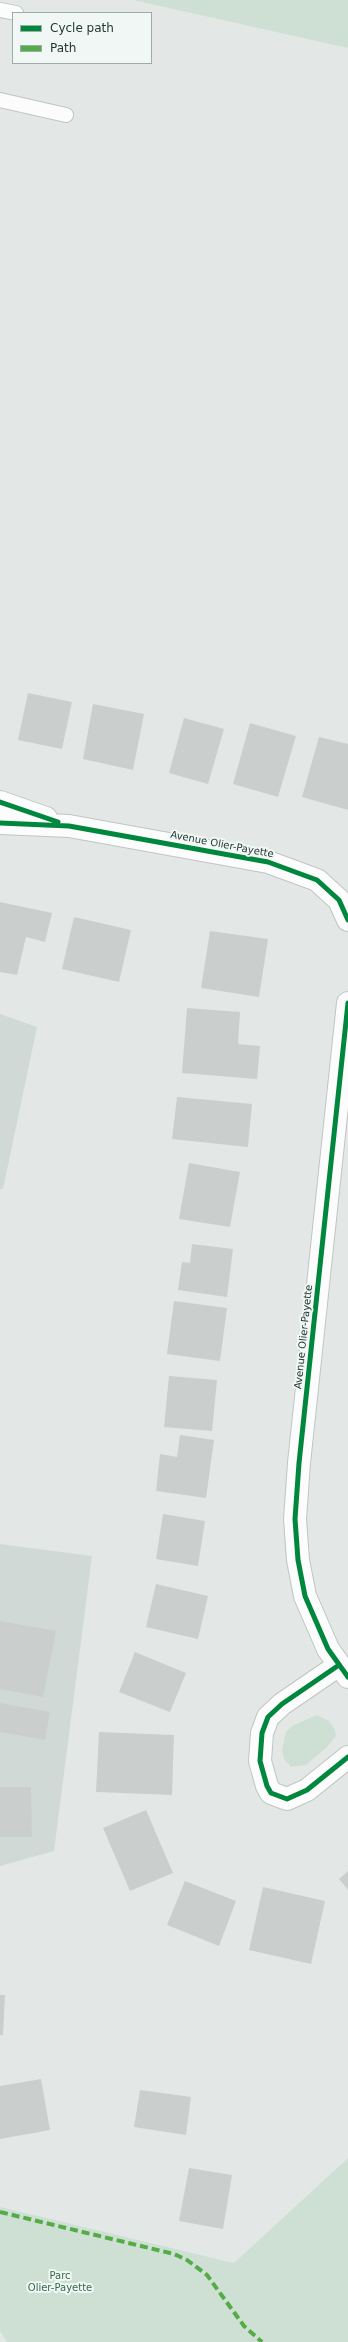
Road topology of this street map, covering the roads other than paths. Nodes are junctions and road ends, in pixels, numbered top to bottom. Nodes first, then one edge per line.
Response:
1 (0, 10) edge
2 (12, 12) edge
3 (0, 100) edge
4 (66, 115) dead end
5 (0, 802) edge
6 (0, 823) edge
7 (70, 826) junction
8 (348, 920) edge
9 (348, 1003) edge
10 (343, 1671) edge
11 (348, 1757) edge

1 - 2 lane
3 - 4 lane
5 - 7 street, Avenue Olier-Payette
6 - 7 street, Avenue Olier-Payette
7 - 8 street, Avenue Olier-Payette
9 - 10 street, Avenue Olier-Payette
10 - 11 street, Avenue Olier-Payette

